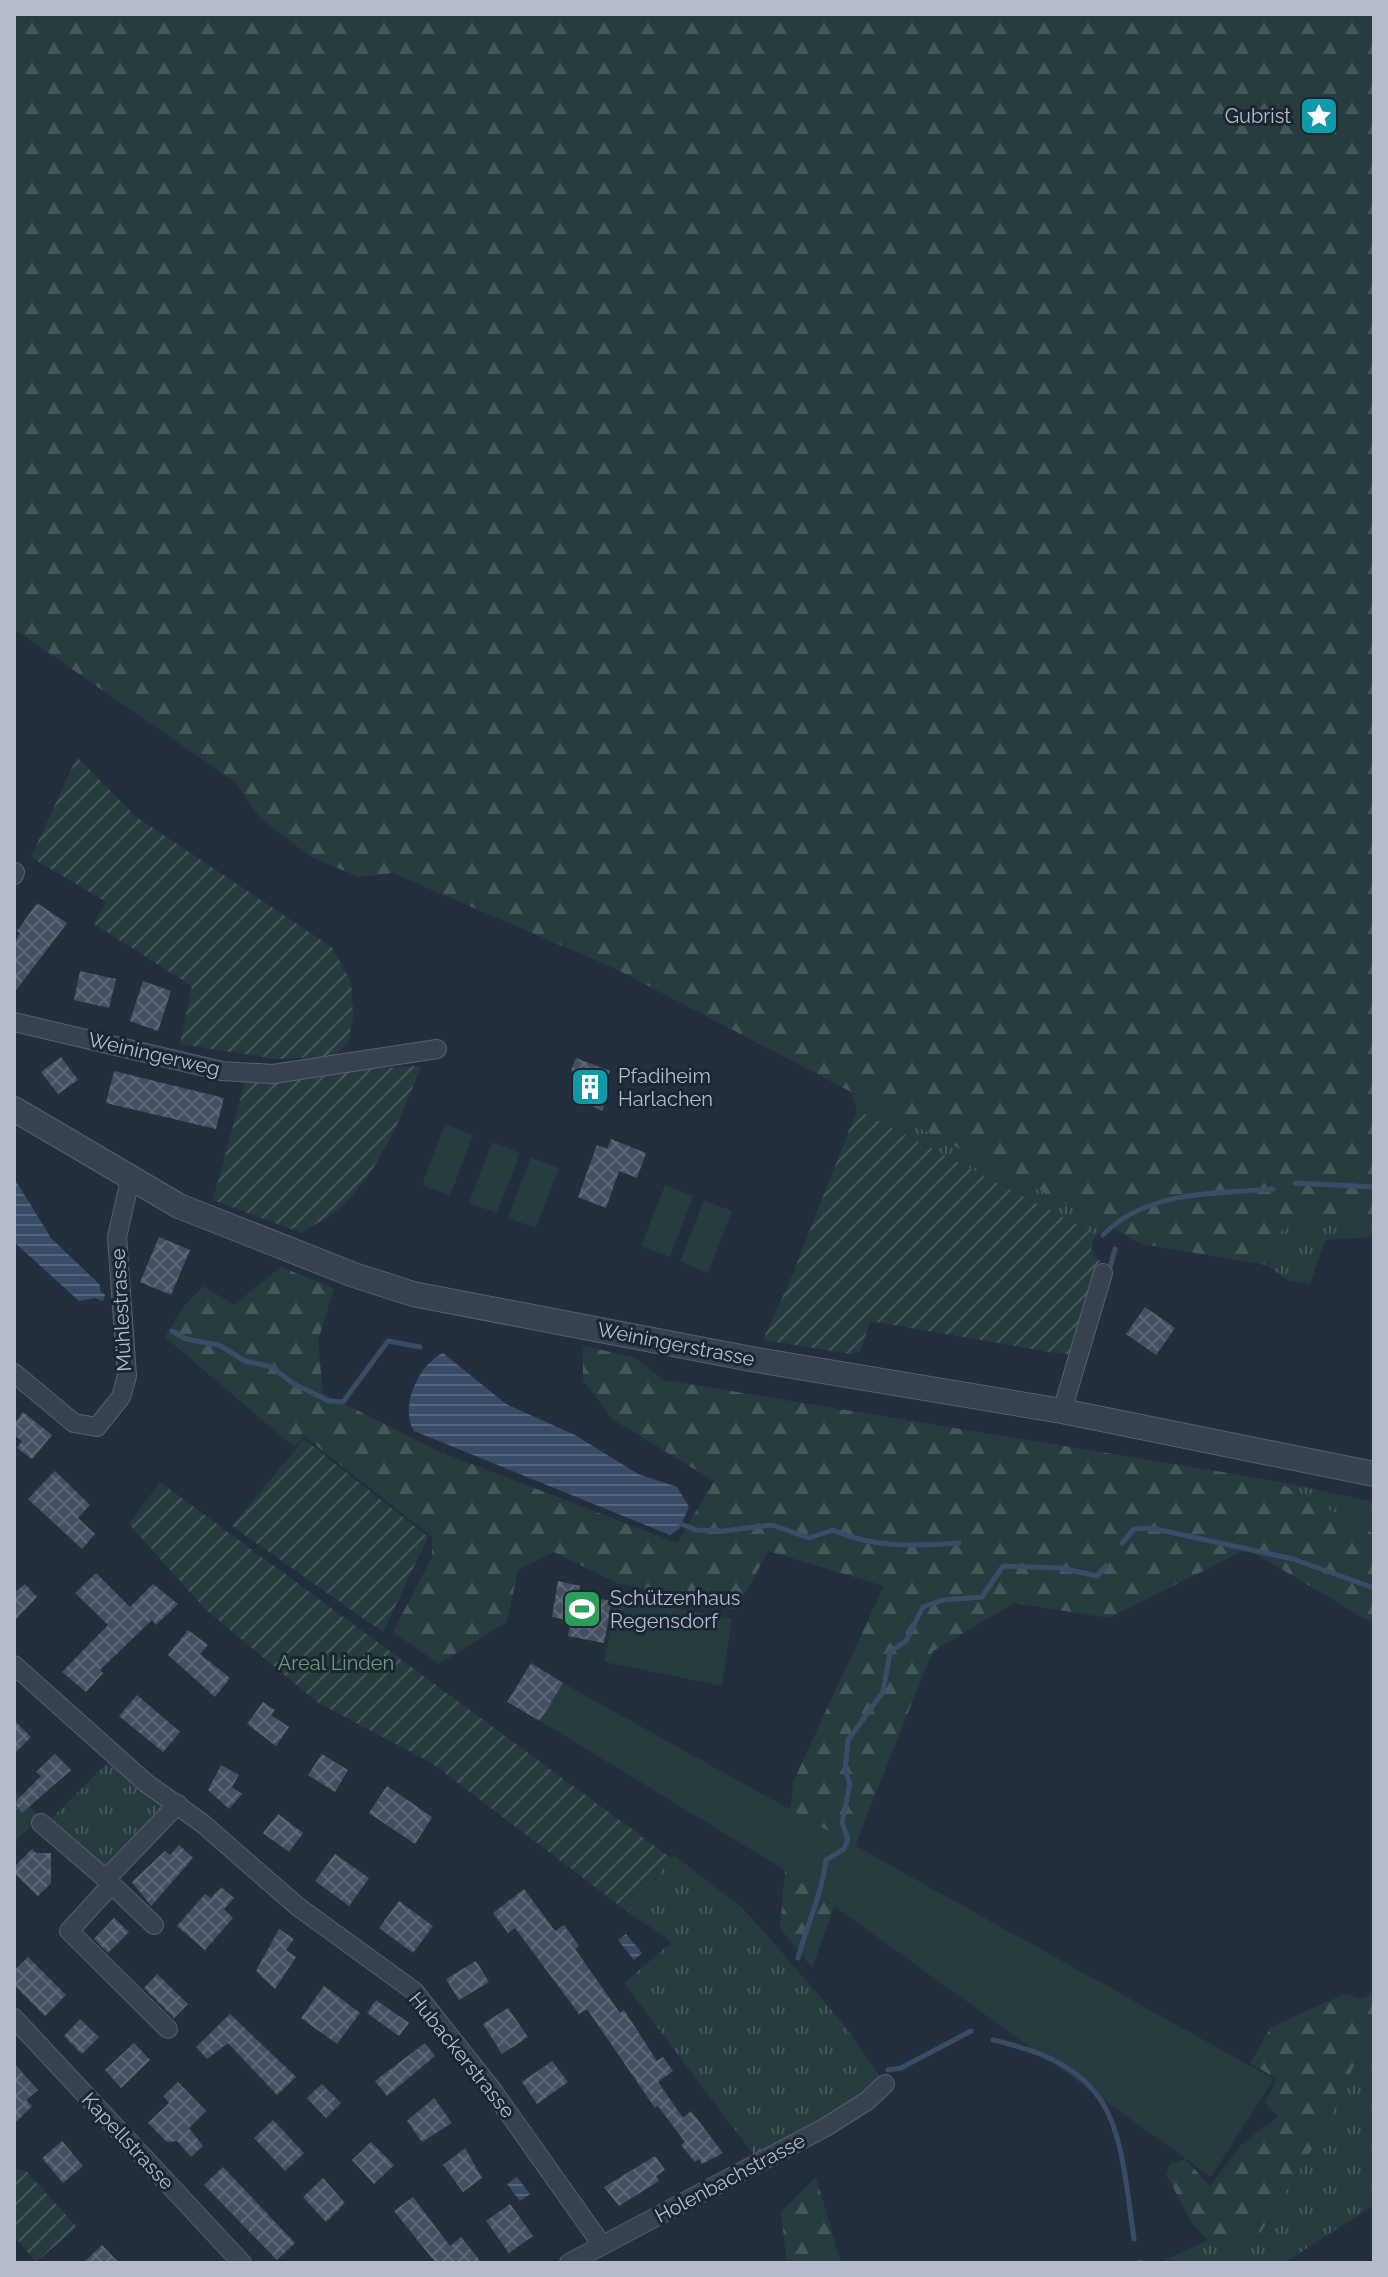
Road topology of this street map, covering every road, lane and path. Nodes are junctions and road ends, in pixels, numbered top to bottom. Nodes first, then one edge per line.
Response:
1 (14, 1022) edge
2 (437, 1049) dead end
3 (14, 1109) edge
4 (130, 1180) junction
5 (1103, 1273) dead end
6 (14, 1373) edge
7 (1062, 1411) junction
8 (1374, 1474) edge
9 (14, 1665) edge
10 (178, 1804) junction
11 (41, 1823) dead end
12 (108, 1882) junction
13 (154, 1925) dead end
14 (14, 2018) edge
15 (168, 2029) dead end
16 (885, 2084) dead end
17 (602, 2245) junction
18 (242, 2263) edge
19 (569, 2263) edge

1 - 2 street, Weiningerweg
3 - 4 street, Weiningerstrasse
4 - 6 street, Mühlestrasse
4 - 7 street, Weiningerstrasse
5 - 7 street
7 - 8 street, Weiningerstrasse
9 - 10 street, Hubackerstrasse
10 - 12 street
10 - 17 street, Hubackerstrasse
11 - 12 street
12 - 13 street
12 - 15 street
14 - 18 street, Kapellstrasse
16 - 17 street, Holenbachstrasse
17 - 19 street, Holenbachstrasse

